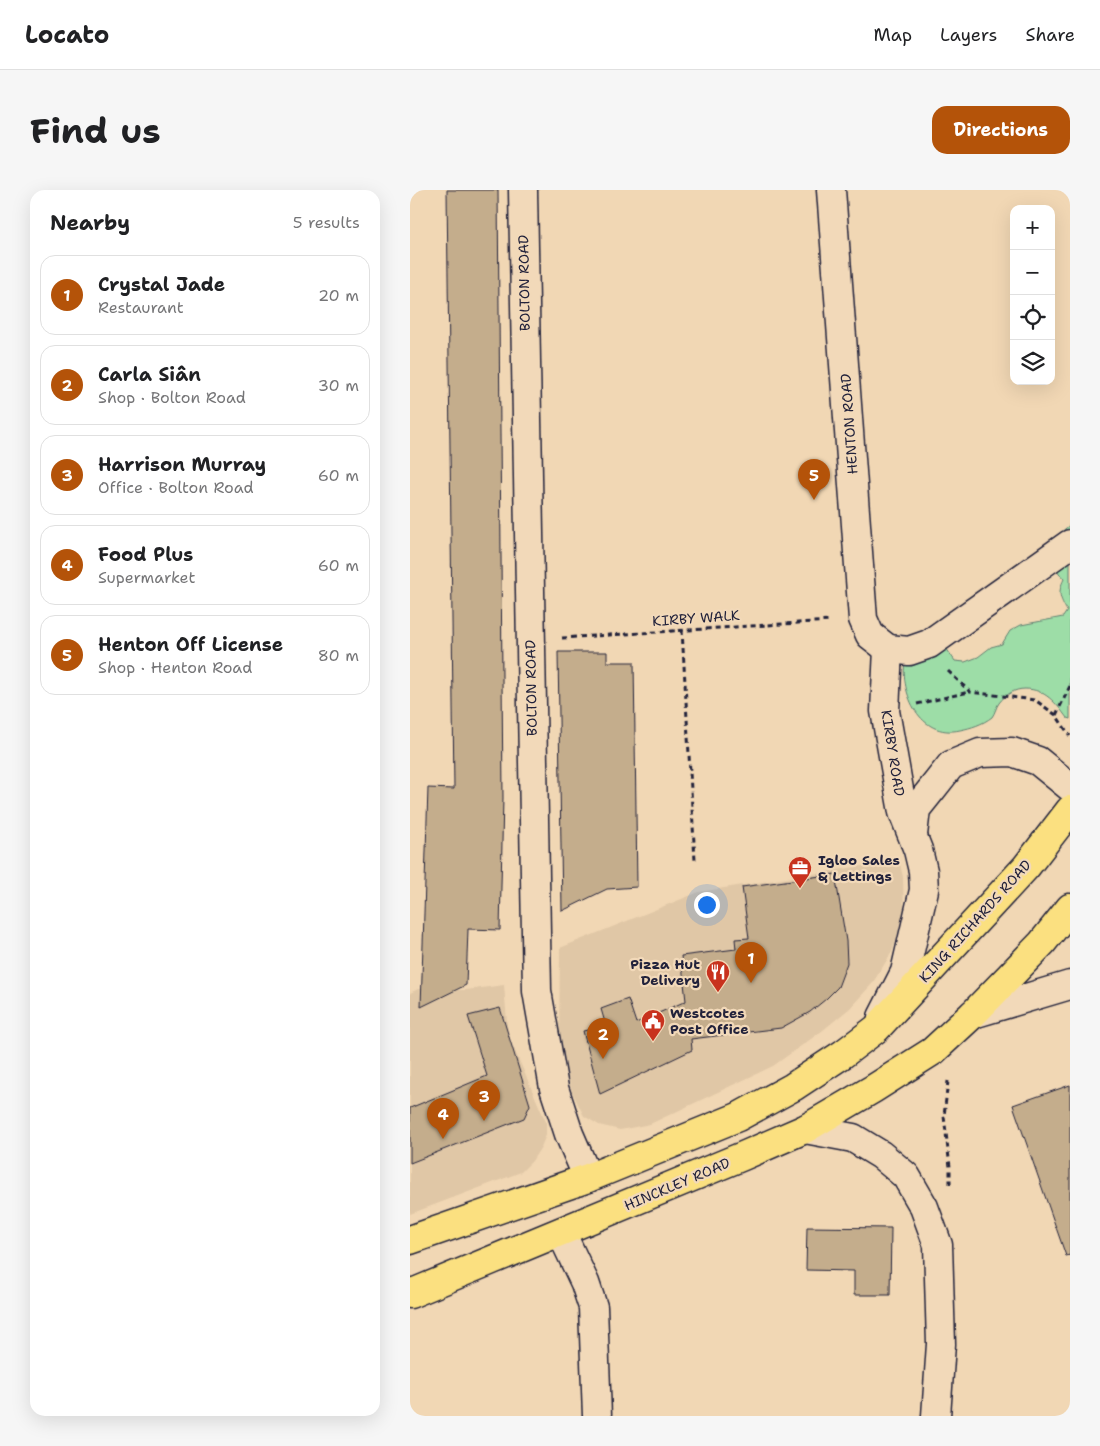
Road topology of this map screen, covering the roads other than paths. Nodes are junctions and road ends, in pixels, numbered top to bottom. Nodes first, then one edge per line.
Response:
1 (523, 190) edge
2 (831, 190) edge
3 (1070, 544) edge
4 (888, 649) junction
5 (1070, 787) edge
6 (1070, 810) edge
7 (913, 834) junction
8 (1070, 908) edge
9 (1070, 985) edge
10 (973, 1014) junction
11 (876, 1029) junction
12 (805, 1129) junction
13 (588, 1178) junction
14 (561, 1232) junction
15 (410, 1240) edge
16 (410, 1294) edge
17 (597, 1416) edge
18 (936, 1416) edge

1 - 13 street, BOLTON ROAD
2 - 4 street, HENTON ROAD
3 - 4 street
4 - 7 street, KIRBY ROAD
5 - 7 street
6 - 11 main road, KING RICHARDS ROAD
7 - 11 street, KIRBY ROAD
8 - 10 main road
9 - 10 street
10 - 12 main road, HINCKLEY ROAD
11 - 13 main road
12 - 14 main road, HINCKLEY ROAD
12 - 18 street
13 - 15 main road
14 - 16 main road, HINCKLEY ROAD
14 - 17 street

